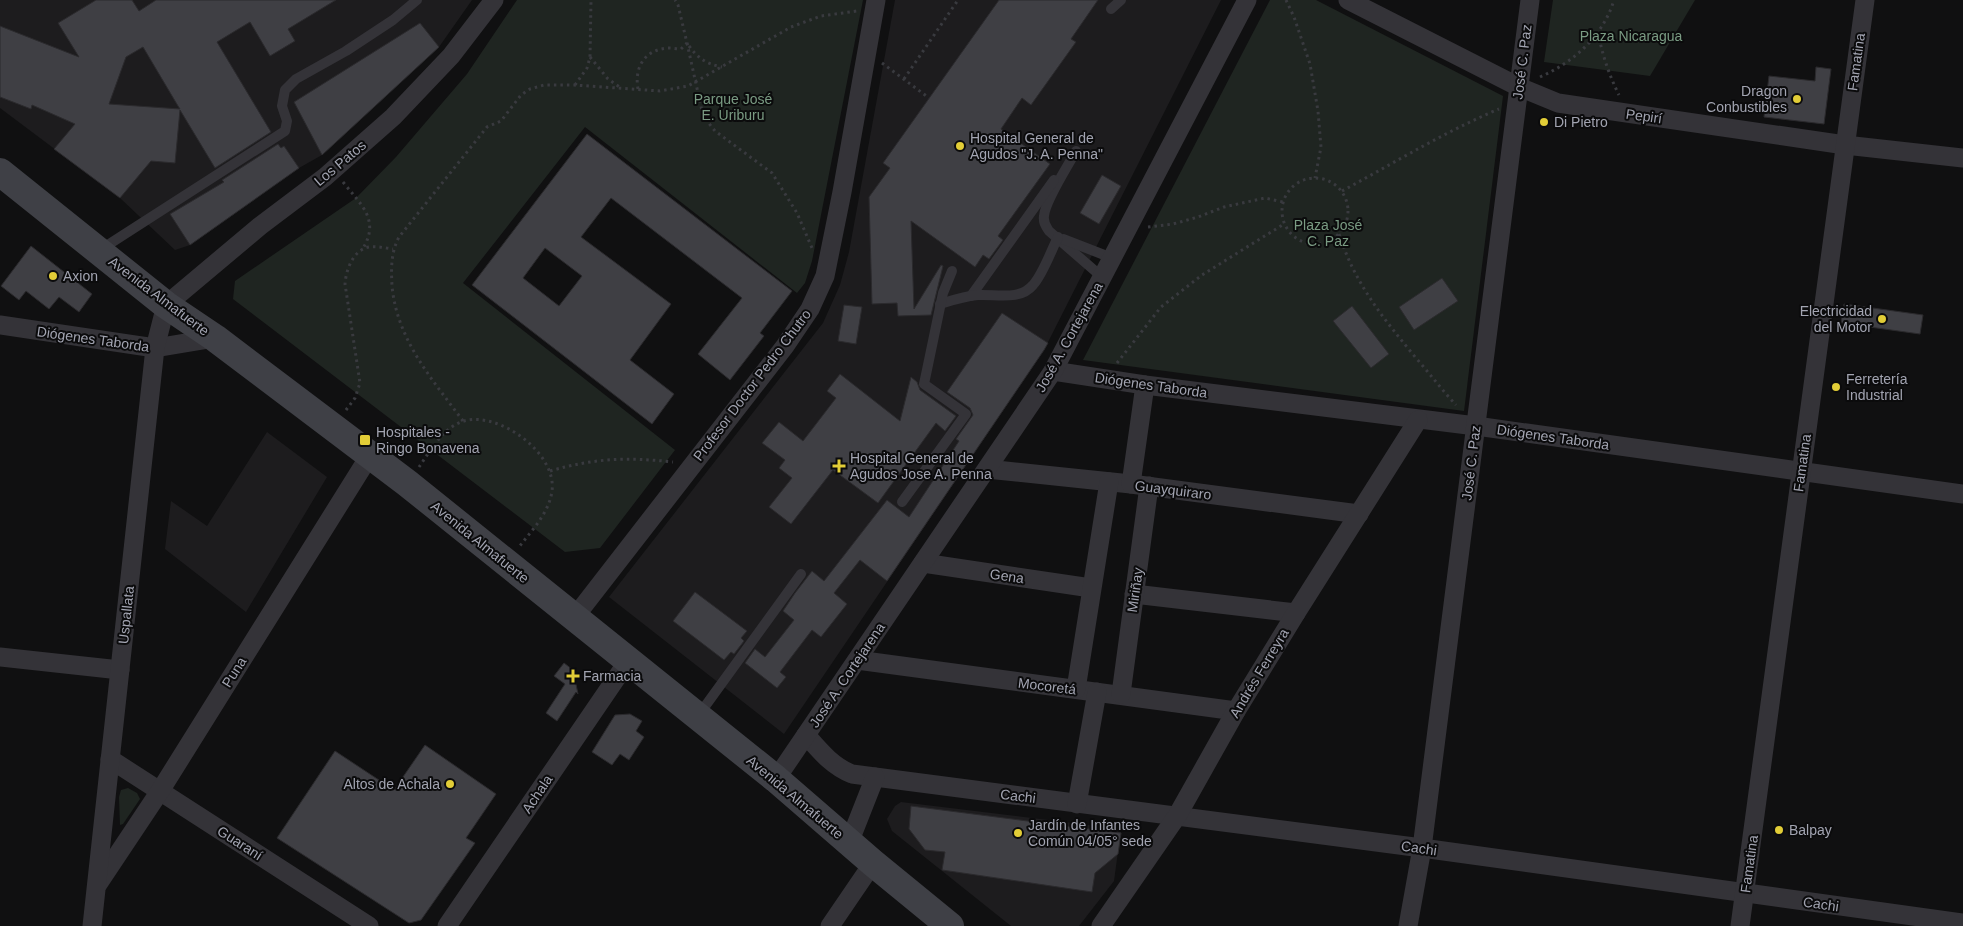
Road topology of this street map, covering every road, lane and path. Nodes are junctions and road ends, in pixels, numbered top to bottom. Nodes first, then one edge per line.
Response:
1 (417, 0) edge
2 (494, 0) edge
3 (591, 0) edge
4 (675, 0) edge
5 (958, 0) edge
6 (1121, 0) edge
7 (1247, 0) edge
8 (1286, 0) edge
9 (1348, 0) edge
10 (1530, 0) edge
11 (1614, 0) edge
12 (1865, 0) edge
13 (875, 7) edge
14 (1111, 9) dead end
15 (1598, 32) junction
16 (687, 43) junction
17 (866, 51) junction
18 (590, 57) junction
19 (722, 67) junction
20 (904, 79) junction
21 (695, 82) junction
22 (574, 85) junction
23 (621, 88) junction
24 (638, 89) junction
25 (1518, 94) junction
26 (929, 98) dead end
27 (1631, 114) junction
28 (1845, 144) junction
29 (1076, 151) dead end
30 (1963, 158) edge
31 (333, 170) junction
32 (0, 172) edge
33 (1063, 174) junction
34 (1315, 178) junction
35 (1342, 191) junction
36 (1283, 202) junction
37 (1284, 224) junction
38 (1129, 226) junction
39 (1339, 234) junction
40 (1058, 237) junction
41 (361, 250) junction
42 (393, 250) junction
43 (99, 251) junction
44 (1112, 258) junction
45 (952, 271) dead end
46 (825, 276) junction
47 (1102, 277) junction
48 (971, 296) junction
49 (940, 304) junction
50 (166, 305) junction
51 (0, 325) edge
52 (215, 338) junction
53 (155, 348) junction
54 (1052, 371) junction
55 (1104, 379) junction
56 (1145, 385) junction
57 (1418, 420) junction
58 (463, 421) junction
59 (1476, 426) junction
60 (332, 427) junction
61 (370, 455) junction
62 (691, 466) junction
63 (987, 469) junction
64 (550, 471) junction
65 (1801, 472) junction
66 (1109, 482) junction
67 (407, 483) junction
68 (1140, 485) junction
69 (1963, 494) edge
70 (902, 502) dead end
71 (1359, 514) junction
72 (923, 563) junction
73 (507, 564) junction
74 (801, 574) dead end
75 (1092, 588) junction
76 (1134, 594) junction
77 (1296, 613) junction
78 (574, 618) junction
79 (0, 657) edge
80 (857, 660) junction
81 (628, 661) junction
82 (120, 670) junction
83 (1076, 690) junction
84 (1097, 692) junction
85 (1121, 694) junction
86 (1236, 711) junction
87 (698, 716) junction
88 (806, 735) junction
89 (110, 759) junction
90 (875, 777) junction
91 (776, 779) junction
92 (160, 791) junction
93 (1077, 804) junction
94 (1177, 816) junction
95 (850, 843) junction
96 (1422, 848) junction
97 (873, 863) junction
98 (96, 887) junction
99 (1745, 893) junction
100 (1963, 923) edge
101 (92, 926) edge
102 (369, 926) edge
103 (447, 926) edge
104 (830, 926) edge
105 (950, 926) edge
106 (1101, 926) edge
107 (1408, 926) edge
108 (1740, 926) edge

1 - 43 lane
2 - 31 street, Los Patos
3 - 18 path
4 - 16 path
5 - 20 path
6 - 14 lane
7 - 38 street, José A. Cortejarena
8 - 34 path
9 - 25 street, Pepirí
10 - 25 street, José C. Paz
11 - 15 path
12 - 28 street, Famatina
13 - 17 street, Profesor Doctor Pedro Chutro
13 - 19 path
15 - 25 path
15 - 27 path
16 - 19 path
16 - 21 path
16 - 24 path
17 - 20 path
17 - 46 street, Profesor Doctor Pedro Chutro
18 - 22 path
18 - 23 path
19 - 21 path
20 - 26 path
21 - 24 path
21 - 46 path
22 - 23 path
22 - 42 path
23 - 24 path
25 - 27 street, Pepirí
25 - 35 path
25 - 59 street, José C. Paz
27 - 28 street, Pepirí
28 - 30 street, Pepirí
28 - 65 street, Famatina
29 - 33 lane
31 - 41 path
31 - 50 street, Los Patos
32 - 43 main road, Avenida Almafuerte
33 - 40 lane
33 - 48 lane
34 - 35 path
34 - 36 path
35 - 39 path
36 - 37 path
36 - 38 path
37 - 39 path
37 - 55 path
38 - 44 street, José A. Cortejarena
39 - 59 path
40 - 44 lane
40 - 47 lane
40 - 48 lane
41 - 42 path
41 - 60 path
42 - 58 path
43 - 50 main road, Avenida Almafuerte
44 - 47 street, José A. Cortejarena
45 - 49 lane
46 - 62 street, Profesor Doctor Pedro Chutro
47 - 54 street, José A. Cortejarena
48 - 49 lane
49 - 70 lane
50 - 52 main road, Avenida Almafuerte
50 - 53 street, Uspallata
51 - 53 street, Diógenes Taborda
52 - 53 street, Diógenes Taborda
52 - 60 main road, Avenida Almafuerte
53 - 82 street, Uspallata
54 - 55 street, Diógenes Taborda
54 - 63 street, José A. Cortejarena
55 - 56 street, Diógenes Taborda
56 - 57 street, Diógenes Taborda
56 - 68 street, Miriñay
57 - 59 street, Diógenes Taborda
57 - 71 street, Andrés Ferreyra
58 - 64 path
58 - 67 path
59 - 65 street, Diógenes Taborda
59 - 96 street, José C. Paz
60 - 61 main road, Avenida Almafuerte
61 - 67 main road, Avenida Almafuerte
61 - 92 street, Puna
62 - 64 path
62 - 78 street, Profesor Doctor Pedro Chutro
63 - 66 street, Guayquiraro
63 - 72 street, José A. Cortejarena
64 - 73 path
65 - 69 street, Diógenes Taborda
65 - 99 street, Famatina
66 - 68 street, Guayquiraro
66 - 75 street
67 - 73 main road, Avenida Almafuerte
68 - 71 street, Guayquiraro
68 - 76 street, Miriñay
71 - 77 street, Andrés Ferreyra
72 - 75 street, Gena
72 - 80 street, José A. Cortejarena
73 - 78 main road, Avenida Almafuerte
74 - 87 lane
75 - 83 street
76 - 77 street
76 - 85 street, Miriñay
77 - 86 street, Andrés Ferreyra
78 - 81 main road, Avenida Almafuerte
79 - 82 street
80 - 83 street, Mocoretá
80 - 88 street, José A. Cortejarena
81 - 87 main road, Avenida Almafuerte
81 - 103 street, Achala
82 - 89 street, Uspallata
83 - 84 street, Mocoretá
84 - 85 street, Mocoretá
84 - 93 street
85 - 86 street, Mocoretá
86 - 94 street, Andrés Ferreyra
87 - 91 main road, Avenida Almafuerte
88 - 90 street, Cachi
88 - 91 street, José A. Cortejarena
89 - 92 street, Guaraní
89 - 98 street, Uspallata
90 - 93 street, Cachi
90 - 95 street
91 - 95 main road, Avenida Almafuerte
92 - 98 street, Puna
92 - 102 street, Guaraní
93 - 94 street, Cachi
94 - 96 street, Cachi
94 - 106 street, Andrés Ferreyra
95 - 97 main road, Avenida Almafuerte
96 - 99 street, Cachi
96 - 107 street, José C. Paz
97 - 104 street
97 - 105 main road, Avenida Almafuerte
98 - 101 street, Uspallata
99 - 100 street, Cachi
99 - 108 street, Famatina

